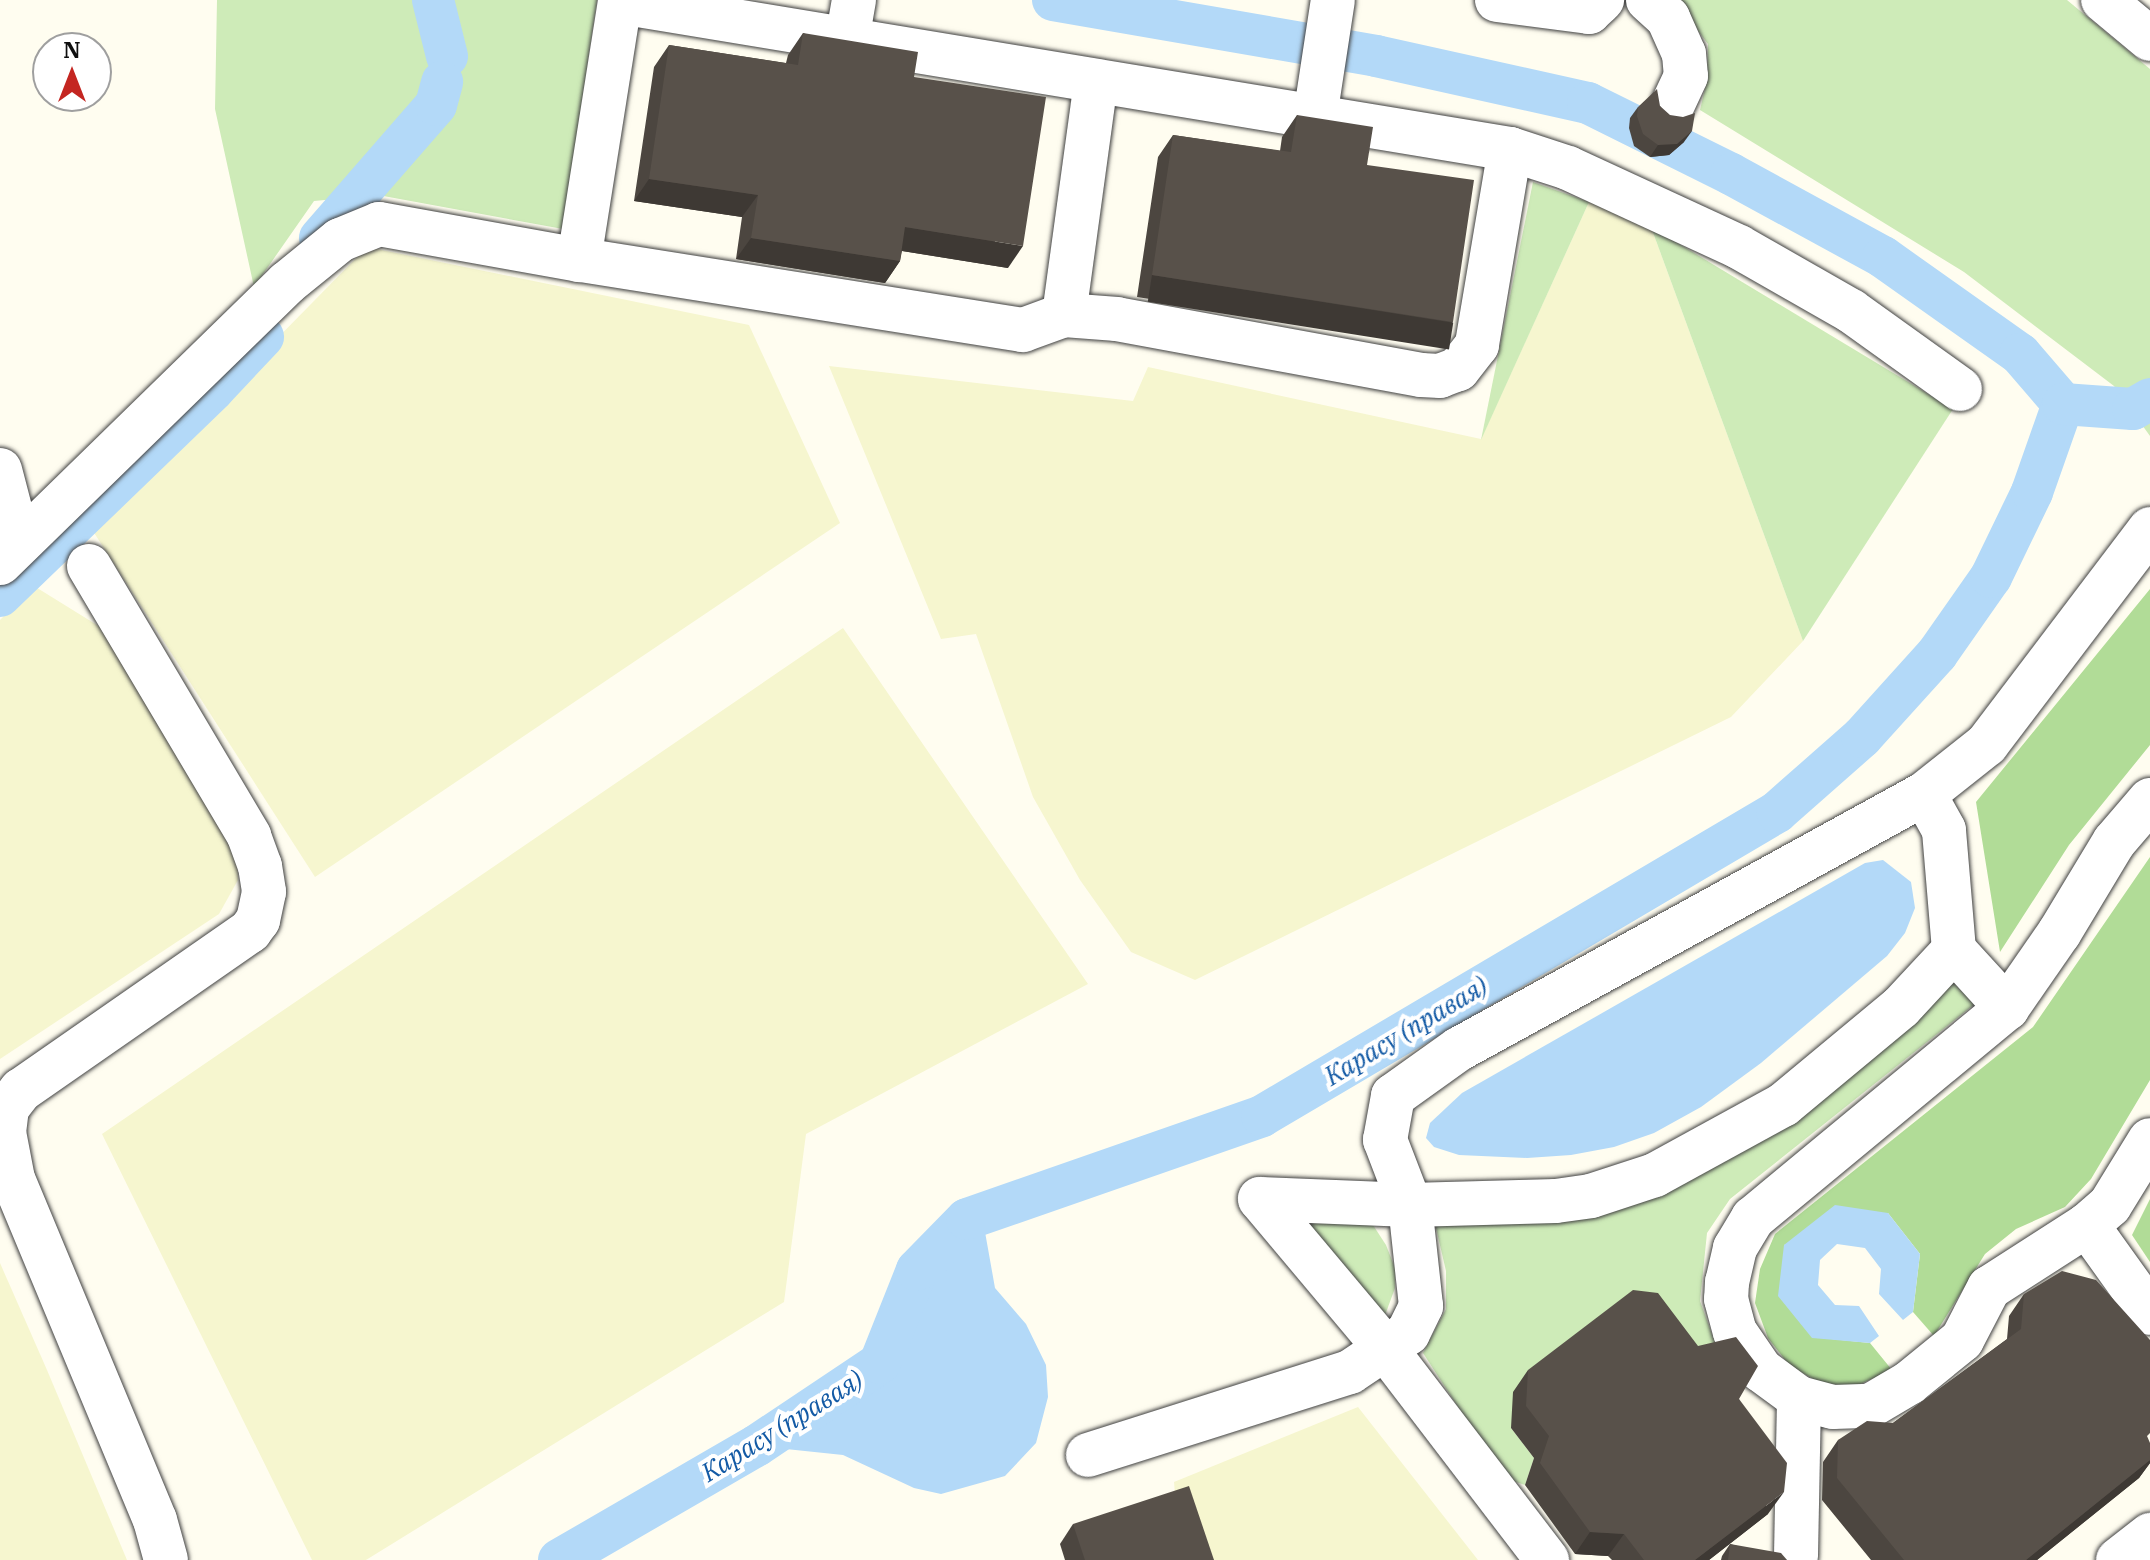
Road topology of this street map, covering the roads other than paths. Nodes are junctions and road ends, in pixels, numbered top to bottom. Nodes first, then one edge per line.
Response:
1 (1497, 0) edge
2 (1602, 0) edge
3 (1648, 0) edge
4 (2103, 0) edge
5 (620, 1) edge
6 (851, 17) edge
7 (1330, 18) edge
8 (2150, 39) edge
9 (1096, 81) junction
10 (1317, 102) junction
11 (1673, 104) dead end
12 (1510, 149) junction
13 (579, 260) junction
14 (1064, 315) junction
15 (1960, 389) dead end
16 (0, 470) edge
17 (2150, 529) edge
18 (9, 553) edge
19 (89, 566) dead end
20 (1924, 794) junction
21 (2150, 800) edge
22 (1954, 950) junction
23 (2007, 1008) junction
24 (2150, 1140) edge
25 (1410, 1205) junction
26 (2087, 1225) junction
27 (2148, 1307) edge
28 (1385, 1348) junction
29 (1799, 1398) junction
30 (1088, 1455) dead end
31 (2150, 1535) edge
32 (1796, 1556) dead end
33 (166, 1560) edge
34 (1547, 1560) edge
35 (2118, 1560) edge

1 - 2 street
3 - 11 street
4 - 8 street
5 - 6 street
5 - 13 street
6 - 9 street
7 - 10 street
9 - 10 street
9 - 14 street
10 - 12 street
12 - 14 street
12 - 15 street
13 - 14 street
13 - 18 street
16 - 18 street
17 - 20 street
19 - 33 street
20 - 22 street
20 - 25 street
21 - 23 street
22 - 23 street
22 - 25 street
23 - 29 street
24 - 26 street
25 - 28 street
25 - 28 street
26 - 27 street
26 - 29 street
28 - 30 street
28 - 34 street
29 - 32 street
31 - 35 street

